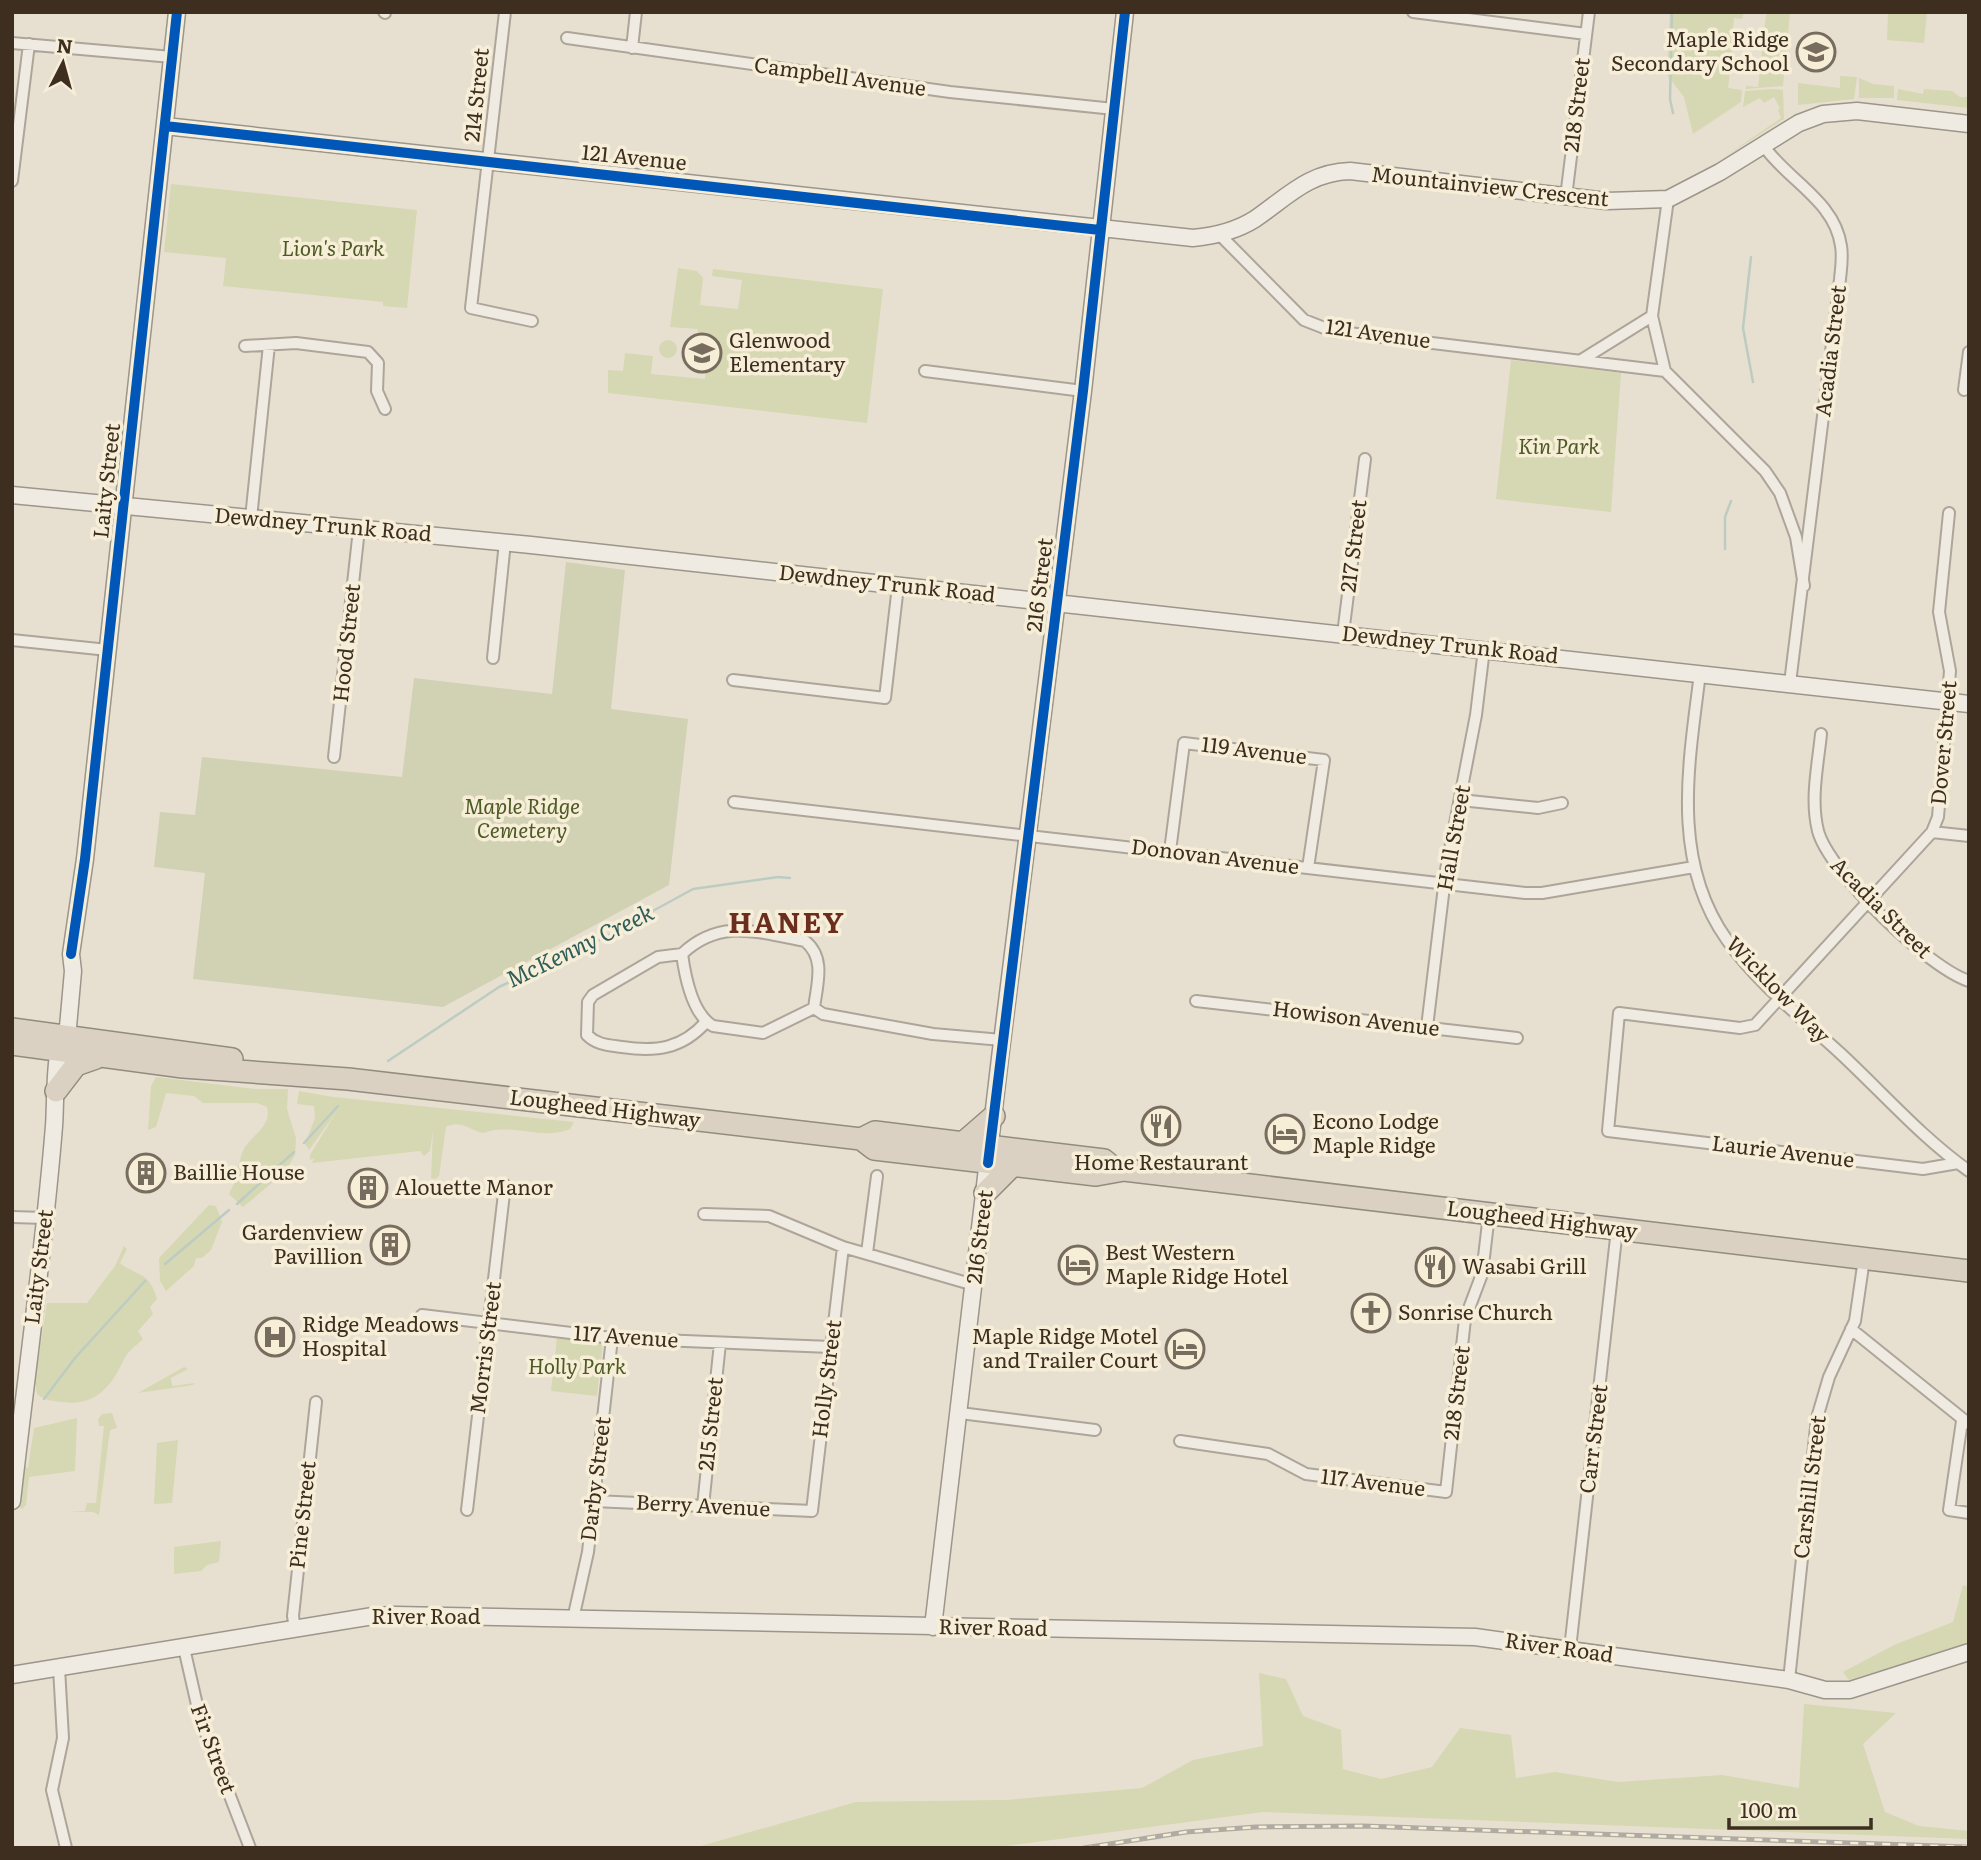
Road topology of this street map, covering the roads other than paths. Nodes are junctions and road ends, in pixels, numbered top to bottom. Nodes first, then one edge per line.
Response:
1 (177, 12) edge
2 (505, 12) edge
3 (636, 12) edge
4 (1125, 12) edge
5 (1413, 12) edge
6 (1589, 12) edge
7 (1586, 34) junction
8 (567, 38) dead end
9 (12, 43) edge
10 (29, 44) junction
11 (632, 48) junction
12 (173, 57) junction
13 (1114, 110) junction
14 (1969, 124) edge
15 (165, 126) junction
16 (1763, 145) junction
17 (489, 161) junction
18 (12, 181) edge
19 (1566, 197) junction
20 (1668, 199) junction
21 (1100, 230) junction
22 (1219, 234) junction
23 (1652, 316) junction
24 (532, 321) dead end
25 (270, 345) junction
26 (245, 346) dead end
27 (1969, 352) edge
28 (1583, 359) junction
29 (925, 371) dead end
30 (1665, 371) junction
31 (1964, 390) dead end
32 (1083, 391) junction
33 (385, 409) dead end
34 (1365, 458) dead end
35 (12, 495) edge
36 (123, 506) junction
37 (1949, 513) dead end
38 (251, 519) junction
39 (359, 529) junction
40 (505, 542) junction
41 (898, 586) junction
42 (1804, 586) junction
43 (1057, 603) junction
44 (1343, 634) junction
45 (12, 640) edge
46 (1484, 649) junction
47 (108, 650) junction
48 (493, 658) dead end
49 (1700, 673) junction
50 (733, 680) dead end
51 (1790, 683) junction
52 (1948, 701) junction
53 (1969, 704) edge
54 (1821, 734) dead end
55 (334, 757) dead end
56 (1461, 800) junction
57 (734, 802) dead end
58 (1562, 803) dead end
59 (1932, 832) junction
60 (1028, 834) junction
61 (1969, 836) edge
62 (1170, 851) junction
63 (1694, 867) junction
64 (1308, 868) junction
65 (1444, 884) junction
66 (1869, 902) junction
67 (682, 954) junction
68 (1969, 981) edge
69 (1780, 998) junction
70 (1196, 1001) dead end
71 (814, 1008) junction
72 (706, 1022) junction
73 (1427, 1027) junction
74 (12, 1029) edge
75 (1517, 1038) dead end
76 (62, 1040) junction
77 (1002, 1040) junction
78 (12, 1044) edge
79 (99, 1057) junction
80 (348, 1079) junction
81 (57, 1091) junction
82 (993, 1116) junction
83 (1608, 1131) joint
84 (861, 1139) junction
85 (964, 1142) junction
86 (989, 1154) junction
87 (1958, 1163) junction
88 (1012, 1166) junction
89 (1115, 1169) junction
90 (1969, 1171) edge
91 (877, 1176) dead end
92 (505, 1185) dead end
93 (985, 1193) junction
94 (704, 1214) dead end
95 (1489, 1214) junction
96 (12, 1217) edge
97 (45, 1218) junction
98 (1617, 1229) junction
99 (843, 1247) junction
100 (867, 1253) junction
101 (1864, 1259) junction
102 (1969, 1271) edge
103 (974, 1285) junction
104 (422, 1315) dead end
105 (489, 1323) junction
106 (1851, 1329) junction
107 (612, 1338) junction
108 (720, 1343) junction
109 (831, 1347) junction
110 (20, 1356) edge
111 (316, 1402) dead end
112 (960, 1413) junction
113 (1965, 1422) edge
114 (1095, 1430) dead end
115 (1180, 1441) dead end
116 (1446, 1492) joint
117 (12, 1501) edge
118 (594, 1501) junction
119 (703, 1506) junction
120 (467, 1510) dead end
121 (812, 1511) joint
122 (1969, 1513) edge
123 (573, 1619) junction
124 (933, 1627) junction
125 (295, 1629) junction
126 (184, 1648) junction
127 (1570, 1649) junction
128 (1969, 1652) edge
129 (59, 1668) junction
130 (12, 1675) edge
131 (1789, 1680) junction
132 (66, 1848) edge
133 (250, 1848) edge

1 - 12 street, Laity Street
2 - 17 street, 214 Street
3 - 11 street
4 - 13 street, 216 Street
5 - 7 street
6 - 7 street, 218 Street
7 - 19 street, 218 Street
8 - 11 street, Campbell Avenue
9 - 10 street
10 - 12 street
10 - 18 street
11 - 13 street, Campbell Avenue
12 - 15 street, Laity Street
13 - 21 street, 216 Street
14 - 16 street, Mountainview Crescent
15 - 17 street, 121 Avenue
15 - 36 street, Laity Street
16 - 20 street, Mountainview Crescent
16 - 42 street, Acadia Street
17 - 21 street, 121 Avenue
17 - 24 street, 214 Street
19 - 20 street, Mountainview Crescent
19 - 22 street, Mountainview Crescent
20 - 23 street
21 - 22 street, 121 Avenue
21 - 32 street, 216 Street
22 - 28 street, 121 Avenue
23 - 28 street
23 - 30 street
25 - 26 street
25 - 33 street
25 - 38 street
27 - 31 street
28 - 30 street, 121 Avenue
29 - 32 street
30 - 42 street, Acadia Street
32 - 43 street, 216 Street
34 - 44 street, 217 Street
35 - 36 street, Dewdney Trunk Road
36 - 38 street, Dewdney Trunk Road
36 - 47 street, Laity Street
37 - 52 street, Dover Street
38 - 39 street, Dewdney Trunk Road
39 - 40 street, Dewdney Trunk Road
39 - 55 street, Hood Street
40 - 41 street, Dewdney Trunk Road
40 - 48 street
41 - 43 street, Dewdney Trunk Road
41 - 50 street
42 - 51 street, Acadia Street
43 - 44 street, Dewdney Trunk Road
43 - 60 street, 216 Street
44 - 46 street, Dewdney Trunk Road
45 - 47 street
46 - 49 street, Dewdney Trunk Road
46 - 56 street, Hall Street
47 - 76 street, Laity Street
49 - 51 street, Dewdney Trunk Road
49 - 63 street, Wicklow Way
51 - 52 street, Dewdney Trunk Road
52 - 53 street, Dewdney Trunk Road
52 - 59 street, Dover Street
54 - 66 street, Acadia Street
56 - 58 street
56 - 65 street, Hall Street
57 - 60 street, Donovan Avenue
59 - 61 street
59 - 66 street, Dover Street
60 - 62 street, Donovan Avenue
60 - 77 street, 216 Street
62 - 64 street, Donovan Avenue
62 - 64 street, 119 Avenue
63 - 65 street, Donovan Avenue
63 - 69 street, Wicklow Way
64 - 65 street, Donovan Avenue
65 - 73 street, Hall Street
66 - 68 street, Acadia Street
66 - 69 street, Dover Street
67 - 71 street
67 - 72 street
67 - 72 street
69 - 83 street, Dover Street
69 - 87 street, Wicklow Way
70 - 73 street, Howison Avenue
71 - 72 street
71 - 77 street
73 - 75 street, Howison Avenue
74 - 76 highway, Lougheed Highway
76 - 78 highway, Lougheed Highway
76 - 79 highway, Lougheed Highway
76 - 80 highway, Lougheed Highway
76 - 81 street, Laity Street
77 - 82 street, 216 Street
79 - 80 highway, Lougheed Highway
79 - 81 highway
80 - 84 highway, Lougheed Highway
81 - 97 street, Laity Street
82 - 85 highway
82 - 86 street, 216 Street
83 - 87 street, Laurie Avenue
84 - 85 highway, Lougheed Highway
84 - 86 highway, Lougheed Highway
85 - 86 highway, Lougheed Highway
86 - 88 highway, Lougheed Highway
86 - 89 highway, Lougheed Highway
86 - 93 street, 216 Street
87 - 90 street, Wicklow Way
88 - 89 highway, Lougheed Highway
88 - 93 highway
89 - 95 highway, Lougheed Highway
91 - 100 street
92 - 105 street, Morris Street
93 - 103 street, 216 Street
94 - 99 street
95 - 98 highway, Lougheed Highway
95 - 116 street, 218 Street
96 - 97 street
97 - 110 street, Laity Street
98 - 101 highway, Lougheed Highway
98 - 127 street, Carr Street
99 - 100 street
99 - 109 street, Holly Street
100 - 103 street
101 - 102 highway, Lougheed Highway
101 - 106 street, Carshill Street
103 - 112 street, 216 Street
104 - 105 street, 117 Avenue
105 - 107 street, 117 Avenue
105 - 120 street, Morris Street
106 - 113 street
106 - 131 street, Carshill Street
107 - 108 street, 117 Avenue
107 - 118 street, Darby Street
108 - 109 street, 117 Avenue
108 - 119 street, 215 Street
109 - 121 street, Holly Street
110 - 117 street, Laity Street
111 - 125 street, Pine Street
112 - 114 street
112 - 124 street, 216 Street
113 - 122 street
115 - 116 street, 117 Avenue
118 - 119 street, Berry Avenue
118 - 123 street, Darby Street
119 - 121 street, Berry Avenue
123 - 124 street, River Road
123 - 125 street, River Road
124 - 127 street, River Road
125 - 126 street, River Road
126 - 129 street, River Road
126 - 133 street, Fir Street
127 - 131 street, River Road
128 - 131 street, River Road
129 - 130 street, River Road
129 - 132 street

